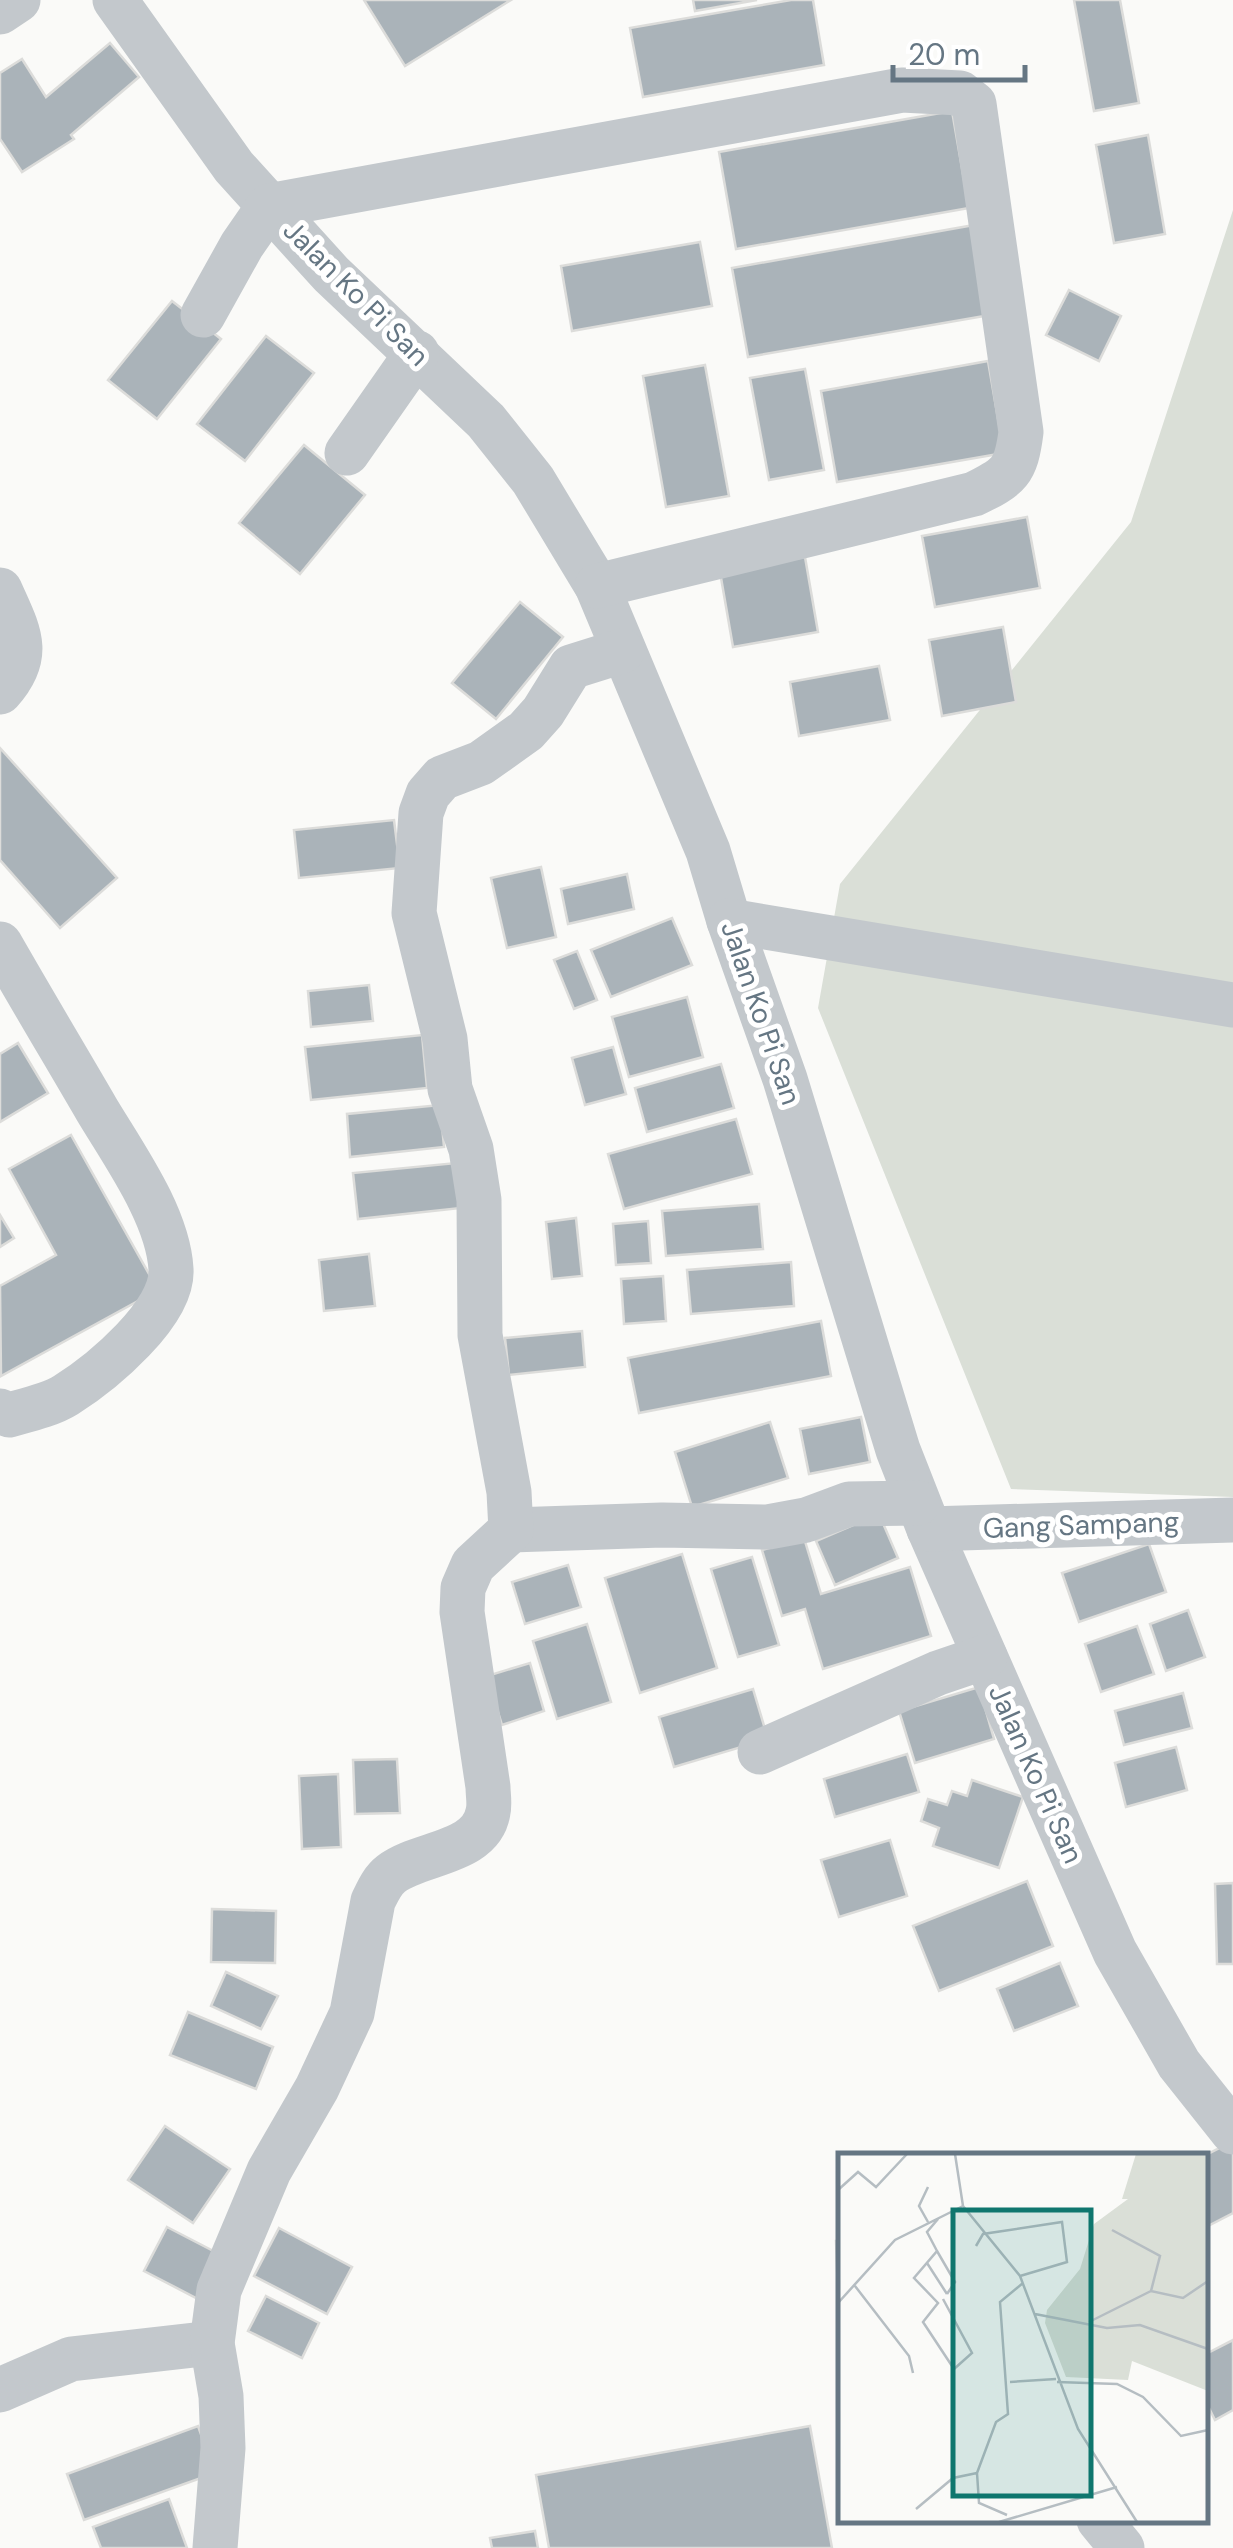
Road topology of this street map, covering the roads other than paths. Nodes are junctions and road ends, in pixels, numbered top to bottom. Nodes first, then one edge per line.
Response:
1 (18, 0) edge
2 (115, 0) edge
3 (0, 12) edge
4 (269, 206) junction
5 (202, 315) dead end
6 (417, 353) junction
7 (346, 454) dead end
8 (597, 586) junction
9 (0, 590) edge
10 (622, 651) junction
11 (0, 692) edge
12 (729, 921) junction
13 (0, 944) edge
14 (1228, 994) edge
15 (0, 1411) edge
16 (924, 1516) junction
17 (1233, 1520) edge
18 (510, 1530) junction
19 (984, 1657) junction
20 (760, 1752) dead end
21 (1233, 2132) edge
22 (212, 2343) junction
23 (0, 2390) edge
24 (1101, 2523) edge
25 (215, 2548) edge
26 (1122, 2548) edge

1 - 3 street
2 - 4 street, Jalan Ko Pi San
4 - 5 street
4 - 6 street, Jalan Ko Pi San
4 - 8 street
6 - 7 street
6 - 8 street, Jalan Ko Pi San
8 - 10 street, Jalan Ko Pi San
9 - 11 street
10 - 12 street, Jalan Ko Pi San
10 - 18 street
12 - 14 street
12 - 16 street, Jalan Ko Pi San
13 - 15 street
16 - 17 street, Gang Sampang
16 - 18 street, Gang Sampang
16 - 19 street, Jalan Ko Pi San
18 - 22 street
19 - 20 street
19 - 21 street, Jalan Ko Pi San
22 - 23 street
22 - 25 street
24 - 26 street

